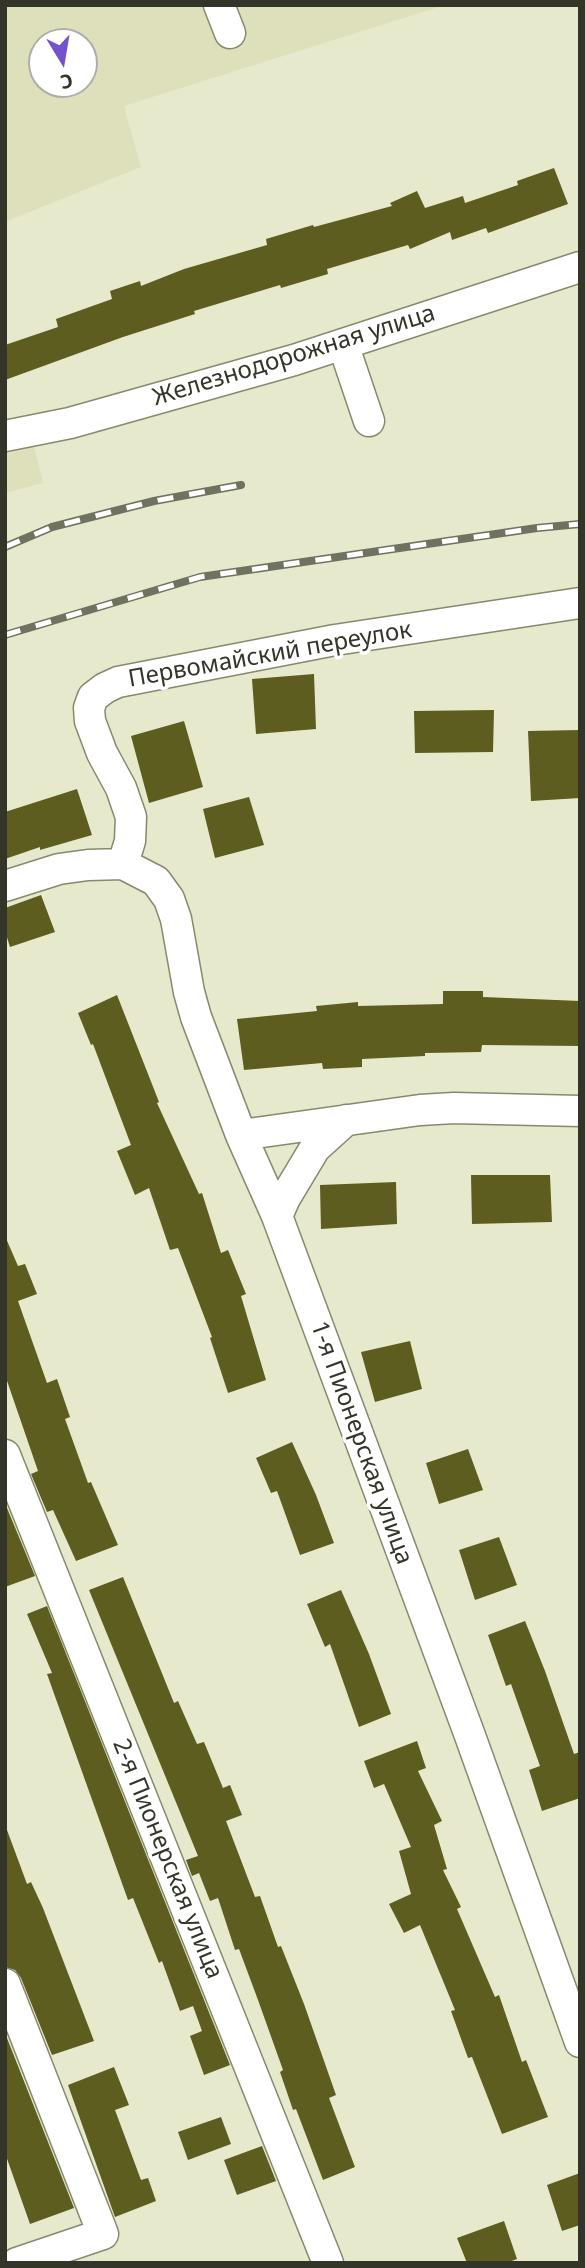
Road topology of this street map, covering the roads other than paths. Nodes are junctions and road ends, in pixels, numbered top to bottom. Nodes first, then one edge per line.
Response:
1 (219, 5) edge
2 (230, 33) dead end
3 (580, 267) edge
4 (343, 344) junction
5 (369, 421) dead end
6 (5, 436) edge
7 (580, 603) edge
8 (123, 864) junction
9 (5, 886) edge
10 (580, 1111) edge
11 (346, 1120) junction
12 (241, 1135) junction
13 (277, 1216) junction
14 (5, 1455) edge
15 (5, 1984) edge
16 (580, 2042) edge
17 (17, 2263) edge
18 (328, 2263) edge

1 - 2 street
3 - 4 street, Железнодорожная улица
4 - 5 street
4 - 6 street, Железнодорожная улица
7 - 8 street, Первомайский переулок
8 - 9 street
8 - 12 street, 1-я Пионерская улица
10 - 11 street
11 - 12 street
11 - 13 street
12 - 13 street, 1-я Пионерская улица
13 - 16 street, 1-я Пионерская улица
14 - 18 street, 2-я Пионерская улица
15 - 17 street

